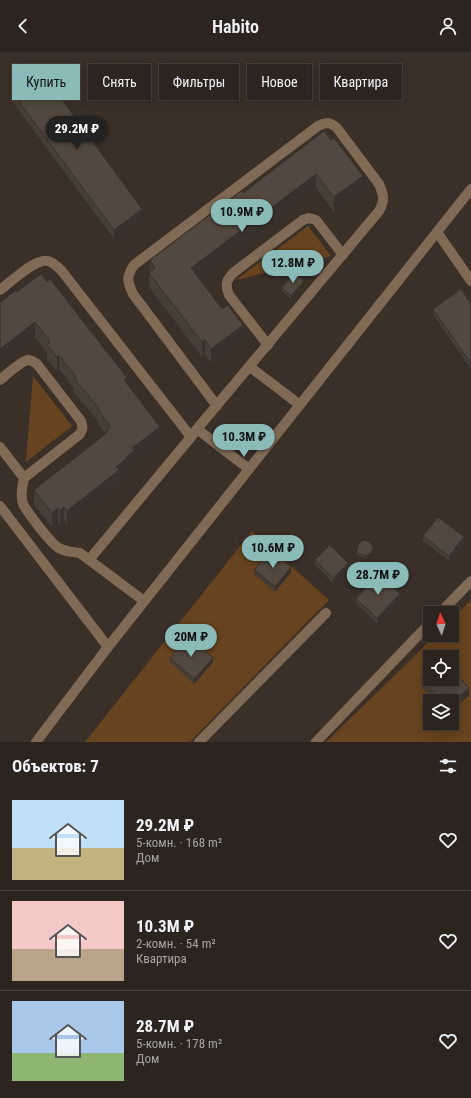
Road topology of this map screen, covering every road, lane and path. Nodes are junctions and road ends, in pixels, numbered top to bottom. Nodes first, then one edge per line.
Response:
1 (471, 189) edge
2 (437, 232) junction
3 (343, 255) junction
4 (471, 281) edge
5 (0, 290) edge
6 (268, 345) junction
7 (250, 367) junction
8 (0, 380) edge
9 (300, 405) junction
10 (216, 406) junction
11 (194, 433) junction
12 (0, 447) edge
13 (250, 469) junction
14 (24, 478) junction
15 (0, 506) edge
16 (89, 560) junction
17 (471, 581) edge
18 (144, 601) junction
19 (447, 606) edge
20 (326, 613) dead end
21 (423, 630) edge
22 (108, 647) junction
23 (36, 742) edge
24 (199, 742) edge
25 (316, 742) edge

1 - 2 street
2 - 4 street
2 - 9 street
3 - 6 street
3 - 6 street
3 - 10 street
5 - 11 street
6 - 7 street
7 - 9 street
7 - 10 street
8 - 14 street
9 - 13 street
10 - 11 street
11 - 13 street
11 - 16 street
12 - 14 street
13 - 18 street
14 - 16 street
15 - 22 street
16 - 18 street
17 - 19 street
18 - 22 street
20 - 24 street
21 - 25 street
22 - 23 street

